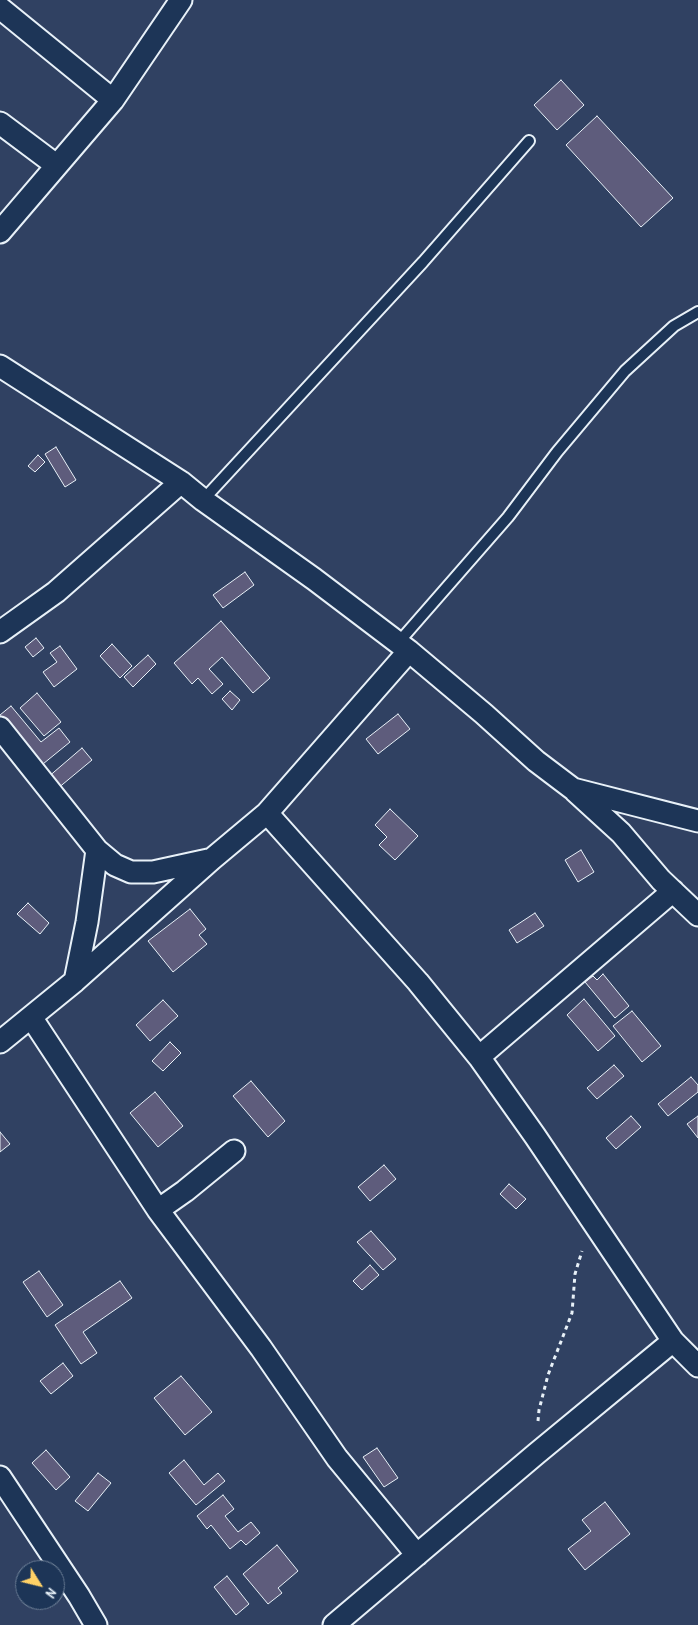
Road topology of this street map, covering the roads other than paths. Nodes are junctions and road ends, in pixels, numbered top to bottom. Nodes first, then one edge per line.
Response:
1 (181, 0) edge
2 (0, 8) edge
3 (113, 100) junction
4 (0, 123) edge
5 (529, 141) dead end
6 (56, 166) junction
7 (0, 232) edge
8 (698, 312) edge
9 (0, 366) edge
10 (181, 482) junction
11 (202, 500) junction
12 (0, 632) edge
13 (403, 647) junction
14 (0, 728) edge
15 (573, 789) junction
16 (268, 813) junction
17 (698, 821) edge
18 (97, 850) junction
19 (212, 859) junction
20 (673, 891) junction
21 (698, 915) edge
22 (75, 981) junction
23 (31, 1017) junction
24 (0, 1042) edge
25 (479, 1057) junction
26 (234, 1151) dead end
27 (158, 1210) junction
28 (673, 1341) junction
29 (698, 1366) edge
30 (0, 1477) edge
31 (417, 1555) junction
32 (96, 1625) edge
33 (334, 1625) edge

1 - 3 street
2 - 3 street
3 - 6 street
4 - 6 street
5 - 11 lane
6 - 7 street
8 - 13 lane
9 - 10 street
10 - 11 street
10 - 12 street
11 - 13 street
13 - 15 street
13 - 16 street
14 - 18 street
15 - 17 street
15 - 20 street
16 - 19 street
16 - 25 street
18 - 19 street
18 - 22 street
19 - 22 street
20 - 21 street
20 - 25 street
22 - 23 street
23 - 24 street
23 - 27 street
25 - 28 street
26 - 27 street
27 - 31 street
28 - 29 street
28 - 31 street
30 - 32 street
31 - 33 street

